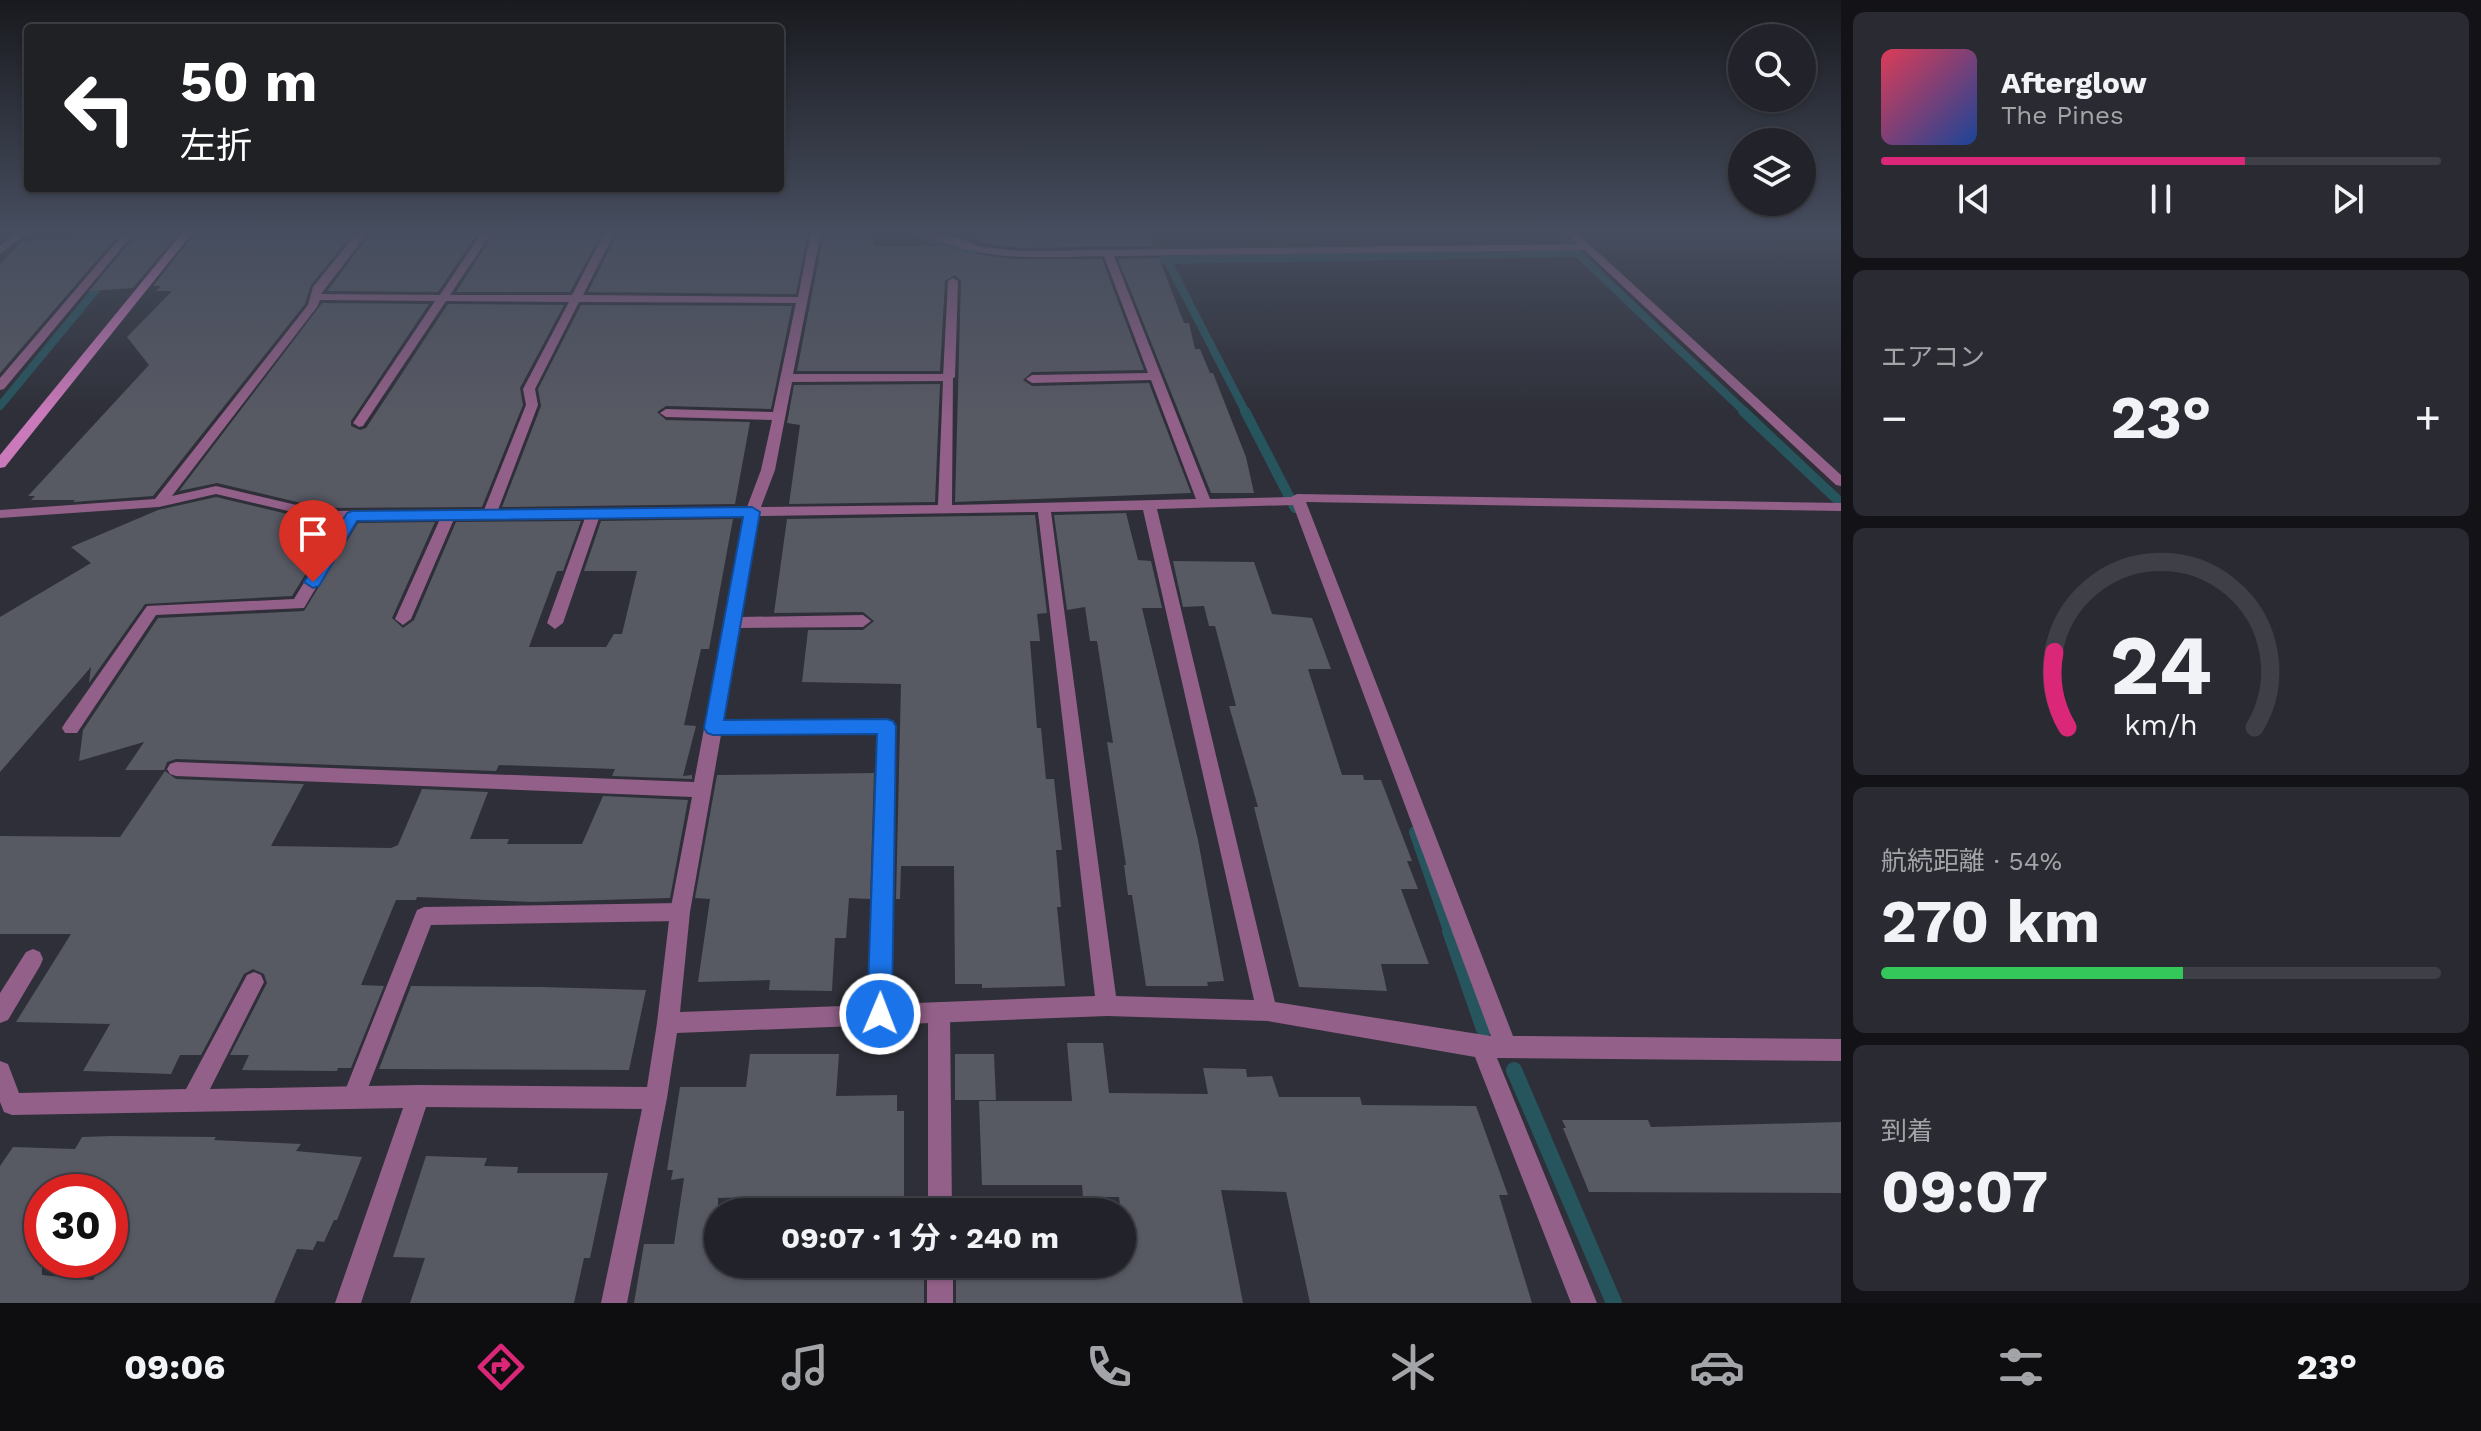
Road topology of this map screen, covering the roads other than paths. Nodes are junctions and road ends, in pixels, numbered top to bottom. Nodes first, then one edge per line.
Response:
1 (79, 293) edge
2 (139, 293) edge
3 (316, 293) edge
4 (446, 293) edge
5 (579, 293) edge
6 (804, 293) edge
7 (953, 293) edge
8 (1123, 293) edge
9 (1628, 293) edge
10 (315, 297) junction
11 (577, 297) junction
12 (443, 298) junction
13 (803, 300) junction
14 (1155, 376) junction
15 (949, 377) junction
16 (787, 378) junction
17 (1032, 379) dead end
18 (0, 386) edge
19 (666, 413) dead end
20 (779, 416) junction
21 (359, 423) dead end
22 (0, 464) edge
23 (1841, 482) edge
24 (1293, 501) junction
25 (159, 503) junction
26 (1205, 505) junction
27 (1149, 506) junction
28 (1840, 507) edge
29 (1044, 508) junction
30 (945, 509) junction
31 (752, 512) junction
32 (594, 513) junction
33 (0, 514) edge
34 (489, 514) junction
35 (449, 515) junction
36 (352, 516) junction
37 (403, 619) dead end
38 (863, 621) dead end
39 (555, 623) dead end
40 (732, 623) junction
41 (71, 728) dead end
42 (713, 728) junction
43 (176, 769) dead end
44 (702, 790) junction
45 (680, 912) junction
46 (33, 959) dead end
47 (254, 982) dead end
48 (1107, 1006) junction
49 (1267, 1011) junction
50 (939, 1012) junction
51 (0, 1013) edge
52 (880, 1014) junction
53 (668, 1023) junction
54 (1494, 1047) junction
55 (1841, 1050) edge
56 (0, 1072) edge
57 (418, 1096) junction
58 (353, 1098) junction
59 (656, 1098) junction
60 (192, 1101) junction
61 (940, 1198) edge
62 (940, 1278) edge
63 (348, 1303) edge
64 (614, 1303) edge
65 (940, 1303) edge
66 (1584, 1303) edge

1 - 18 street
2 - 22 main road
3 - 10 street
4 - 12 street
5 - 11 street
6 - 13 street
7 - 15 street
8 - 14 street
9 - 23 street
10 - 12 street
10 - 25 street
11 - 12 street
11 - 13 street
11 - 34 street
12 - 21 street
13 - 16 street
14 - 17 street
14 - 26 street
15 - 16 street
15 - 30 street
16 - 20 street
19 - 20 street
20 - 31 street
24 - 26 street
24 - 28 street
24 - 54 street
25 - 33 street
25 - 36 street
26 - 27 street
27 - 29 street
27 - 49 street
29 - 30 street
29 - 48 street
30 - 31 street
31 - 32 street
31 - 40 street
32 - 34 street
32 - 39 street
34 - 35 street
35 - 36 street
35 - 37 street
36 - 41 street
38 - 40 street
40 - 42 street
42 - 44 street
42 - 52 street
43 - 44 street
44 - 45 street
45 - 53 street
45 - 58 street
46 - 51 street
47 - 60 street
48 - 49 street
48 - 50 street
49 - 54 street
50 - 52 street
50 - 61 street
52 - 53 street
53 - 59 street
54 - 55 street
54 - 66 street
56 - 60 street
57 - 58 street
57 - 59 street
57 - 63 street
58 - 60 street
59 - 64 street
62 - 65 street

